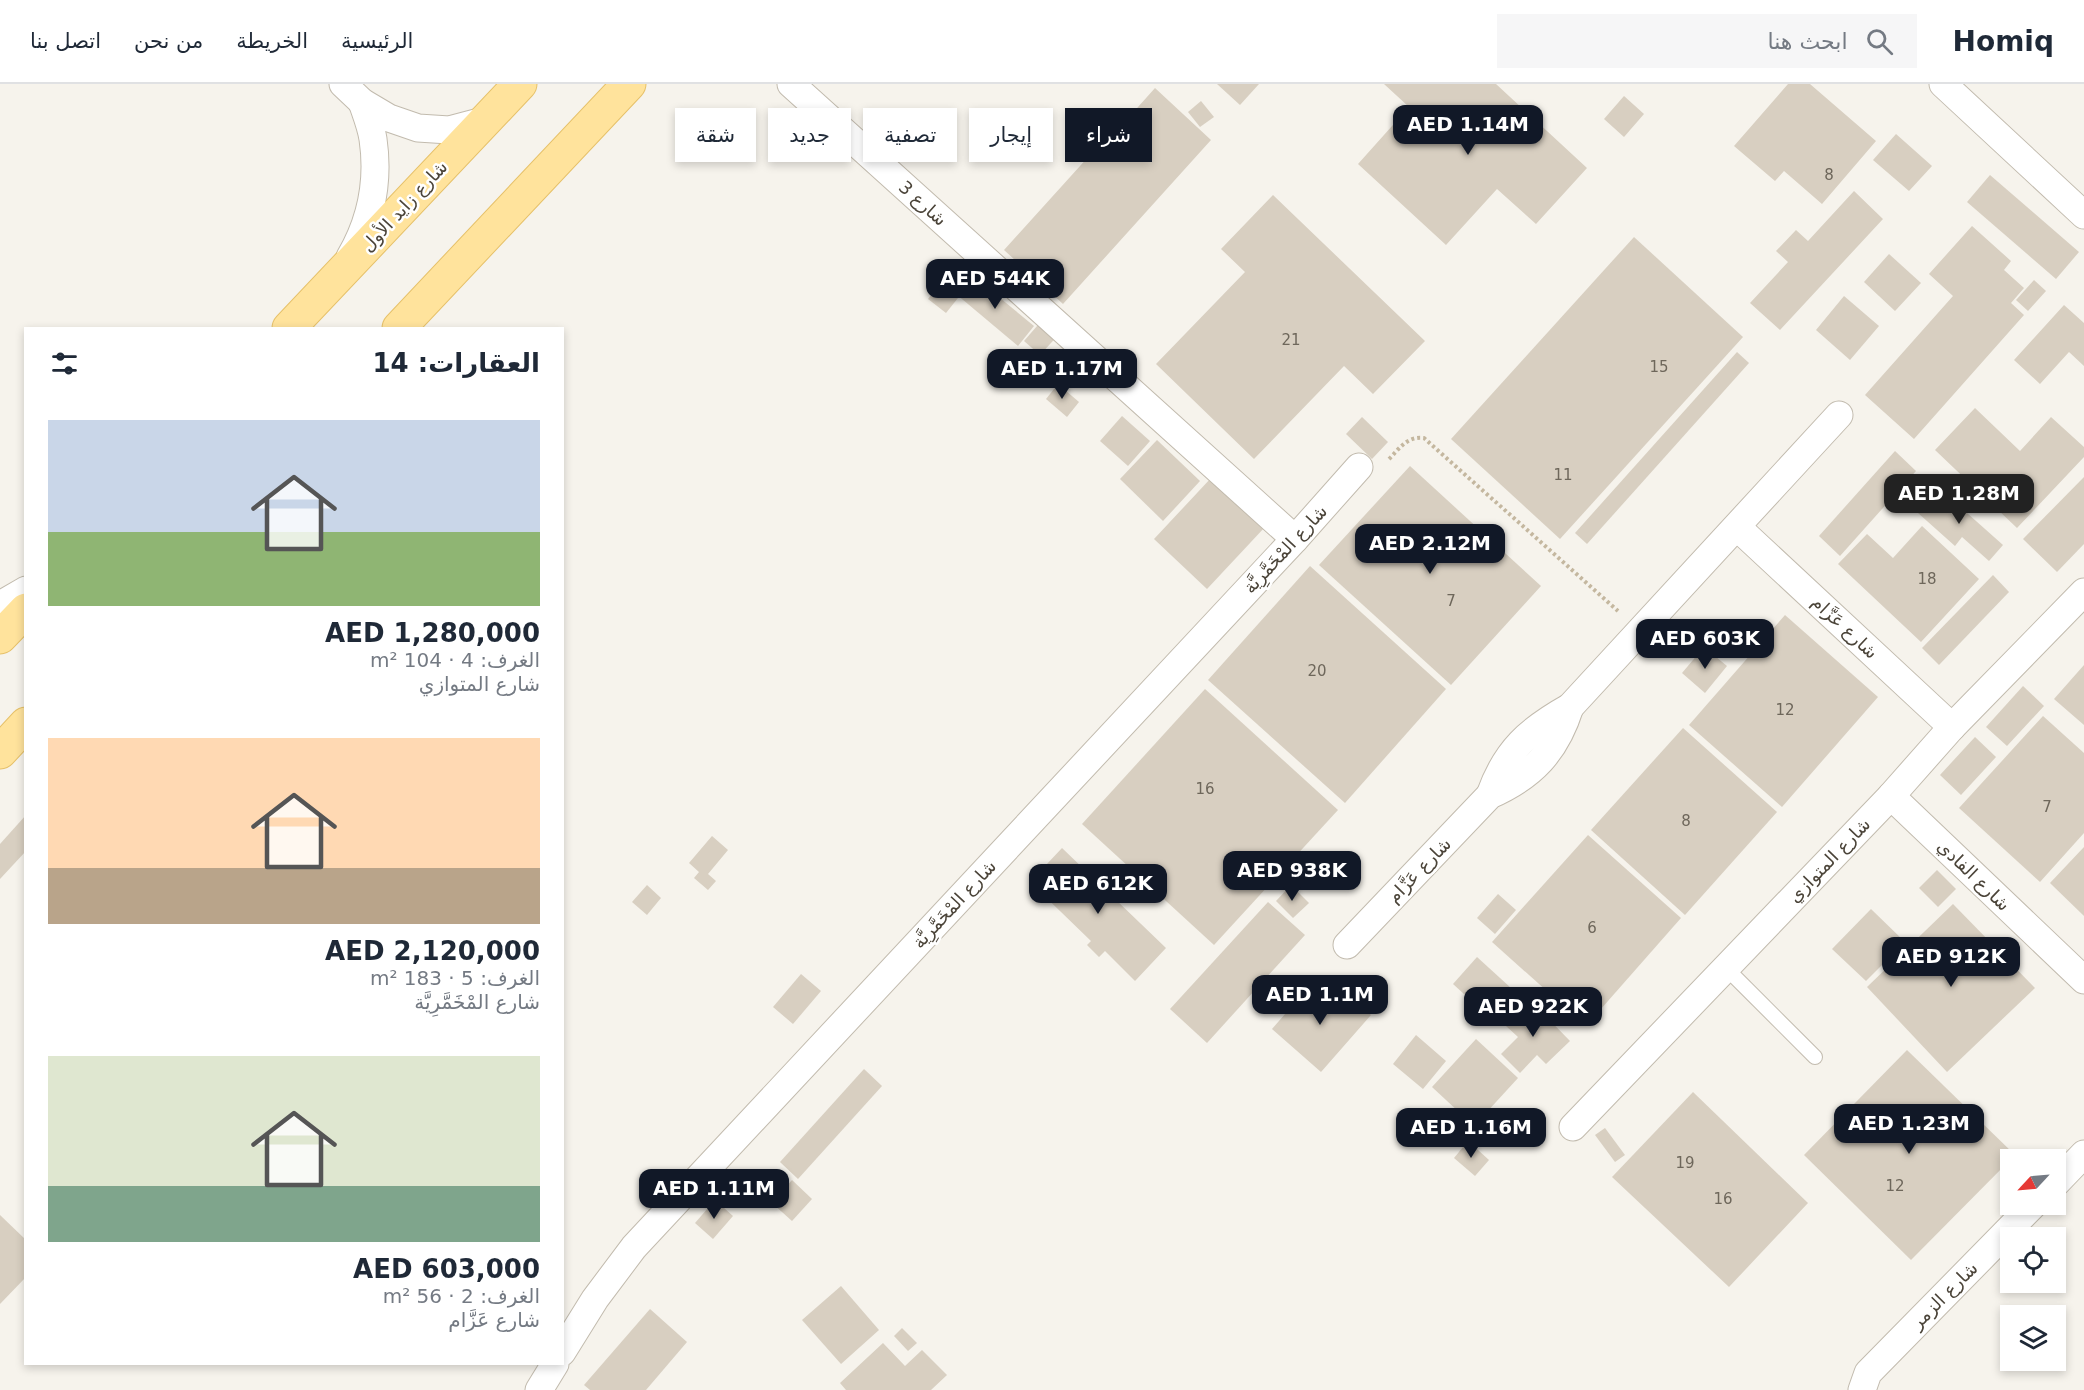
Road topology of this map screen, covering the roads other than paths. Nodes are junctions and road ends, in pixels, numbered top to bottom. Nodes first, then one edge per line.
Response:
1 (343, 84) edge
2 (520, 84) edge
3 (629, 84) edge
4 (791, 84) edge
5 (1944, 84) edge
6 (362, 102) junction
7 (483, 121) junction
8 (2084, 215) edge
9 (339, 275) junction
10 (290, 327) edge
11 (400, 327) edge
12 (1839, 415) dead end
13 (1359, 467) dead end
14 (1737, 527) junction
15 (1295, 539) junction
16 (24, 591) edge
17 (2084, 592) edge
18 (0, 605) edge
19 (24, 612) edge
20 (0, 637) edge
21 (24, 726) edge
22 (1952, 727) junction
23 (0, 752) edge
24 (1891, 796) junction
25 (1347, 945) dead end
26 (1726, 968) junction
27 (2084, 980) edge
28 (1815, 1057) dead end
29 (1573, 1127) dead end
30 (2084, 1154) edge
31 (2066, 1173) edge
32 (2023, 1215) edge
33 (564, 1349) edge
34 (554, 1365) edge
35 (539, 1390) edge
36 (1862, 1390) edge

1 - 6 street
2 - 7 main road, شارع زايد الأول
3 - 11 main road
4 - 15 street, شارع 3
5 - 8 street
6 - 7 street
6 - 9 street
7 - 9 main road, شارع زايد الأول
9 - 10 main road, شارع زايد الأول
12 - 14 street, شارع عَزَّام
13 - 15 street, شارع المْخَمَّرِيَّة
14 - 22 street, شارع عَزَّام
14 - 25 street, شارع عَزَّام
15 - 33 street, شارع المْخَمَّرِيَّة
16 - 18 street
17 - 22 street, شارع المتوازي
19 - 20 main road
21 - 23 main road
22 - 24 street, شارع المتوازي
24 - 26 street, شارع المتوازي
24 - 27 street, شارع الفادي
26 - 28 lane
26 - 29 street, شارع المتوازي
30 - 31 street
32 - 36 street, شارع الزمر
34 - 35 street

